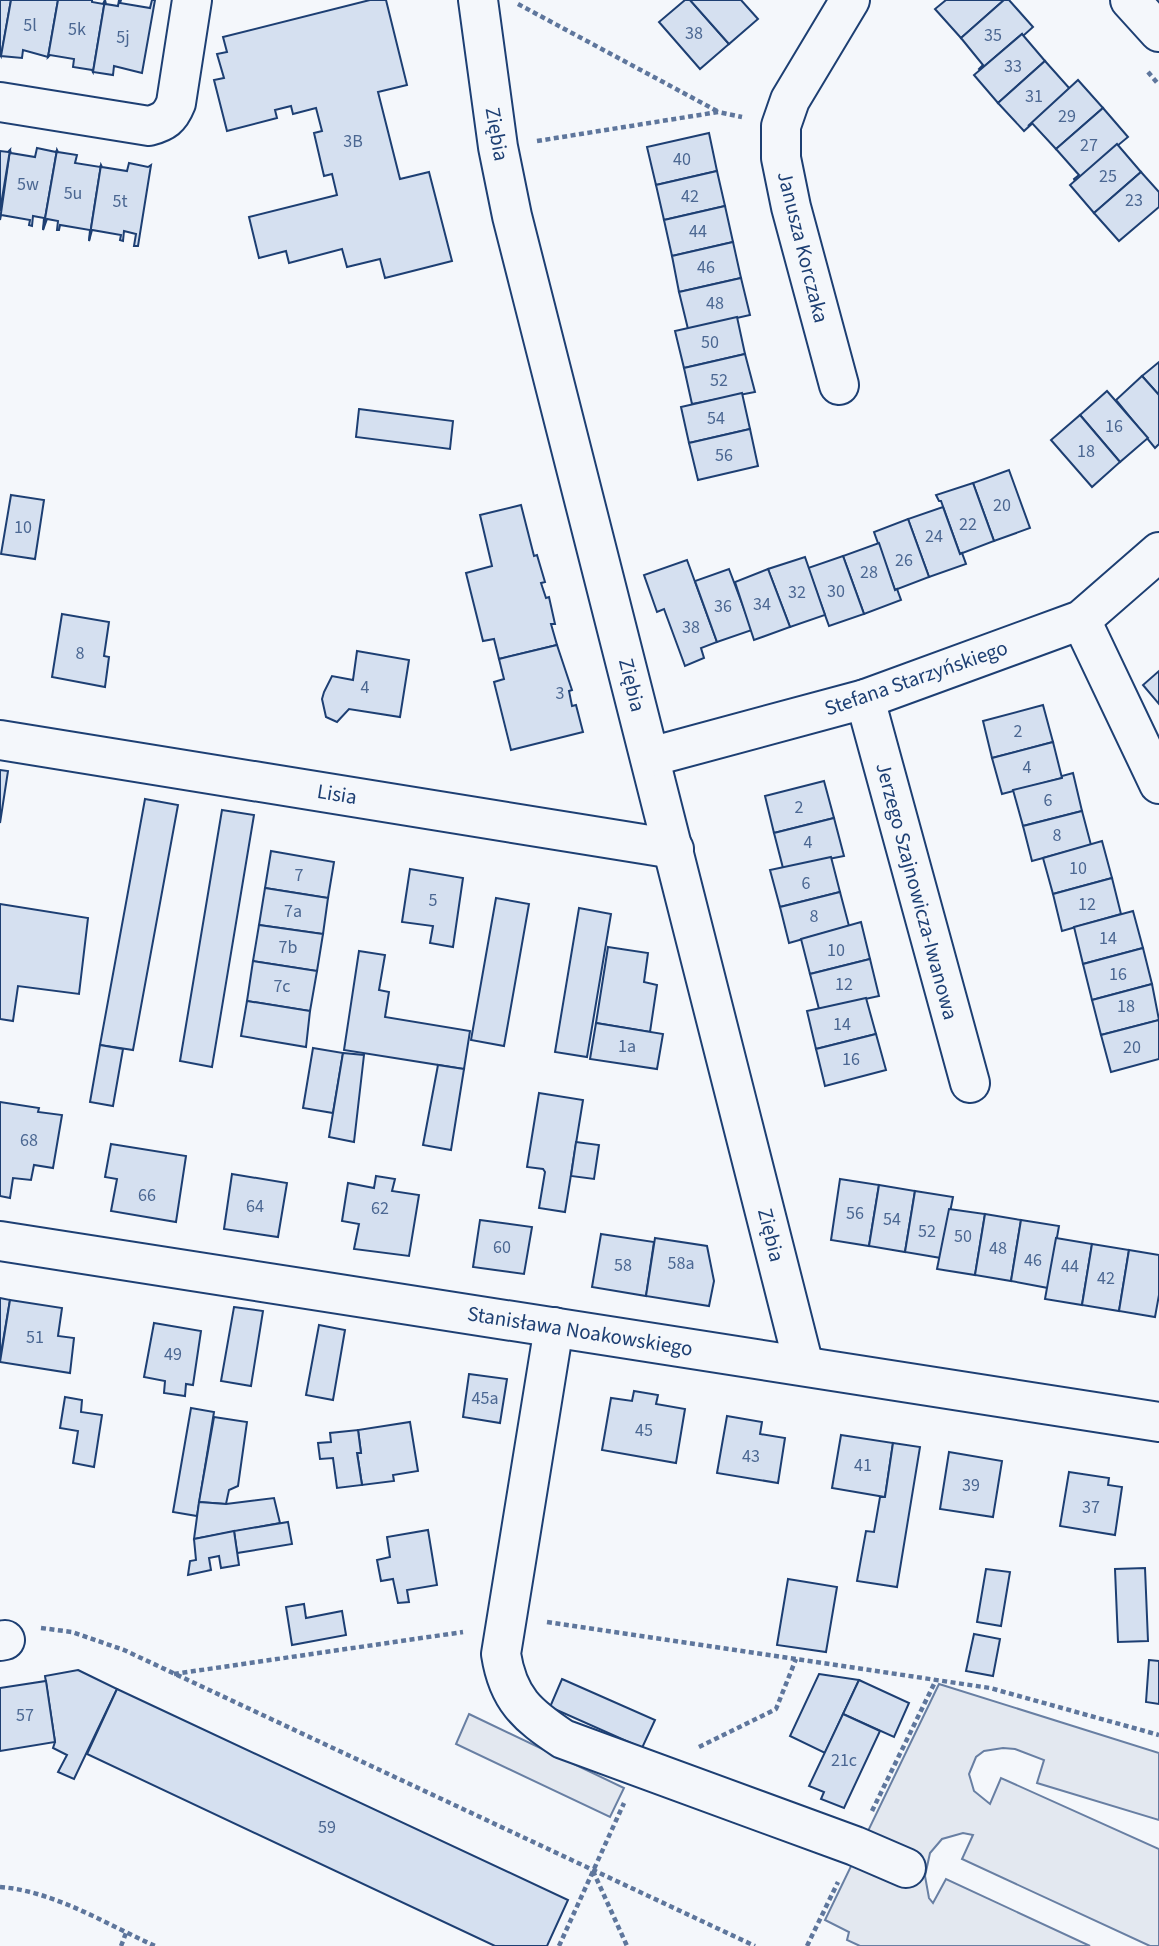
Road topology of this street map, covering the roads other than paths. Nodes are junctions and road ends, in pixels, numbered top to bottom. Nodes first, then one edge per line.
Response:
1 (192, 0) edge
2 (478, 0) edge
3 (849, 0) edge
4 (1130, 0) edge
5 (1159, 32) edge
6 (0, 102) edge
7 (839, 385) dead end
8 (1159, 552) edge
9 (1081, 620) junction
10 (865, 699) junction
11 (0, 740) edge
12 (650, 757) junction
13 (1159, 783) edge
14 (674, 849) junction
15 (970, 1083) dead end
16 (0, 1241) edge
17 (554, 1327) junction
18 (804, 1366) junction
19 (1159, 1422) edge
20 (906, 1868) dead end

1 - 6 street
2 - 12 street, Ziębia
3 - 7 street, Janusza Korczaka
4 - 5 street
8 - 9 street, Stefana Starzyńskiego
9 - 10 street, Stefana Starzyńskiego
9 - 13 street
10 - 12 street, Stefana Starzyńskiego
10 - 15 street, Jerzego Szajnowicza-Iwanowa
11 - 14 street, Lisia
12 - 14 street, Ziębia
14 - 18 street, Ziębia
16 - 17 street, Stanisława Noakowskiego
17 - 18 street, Stanisława Noakowskiego
17 - 20 street
18 - 19 street, Stanisława Noakowskiego

